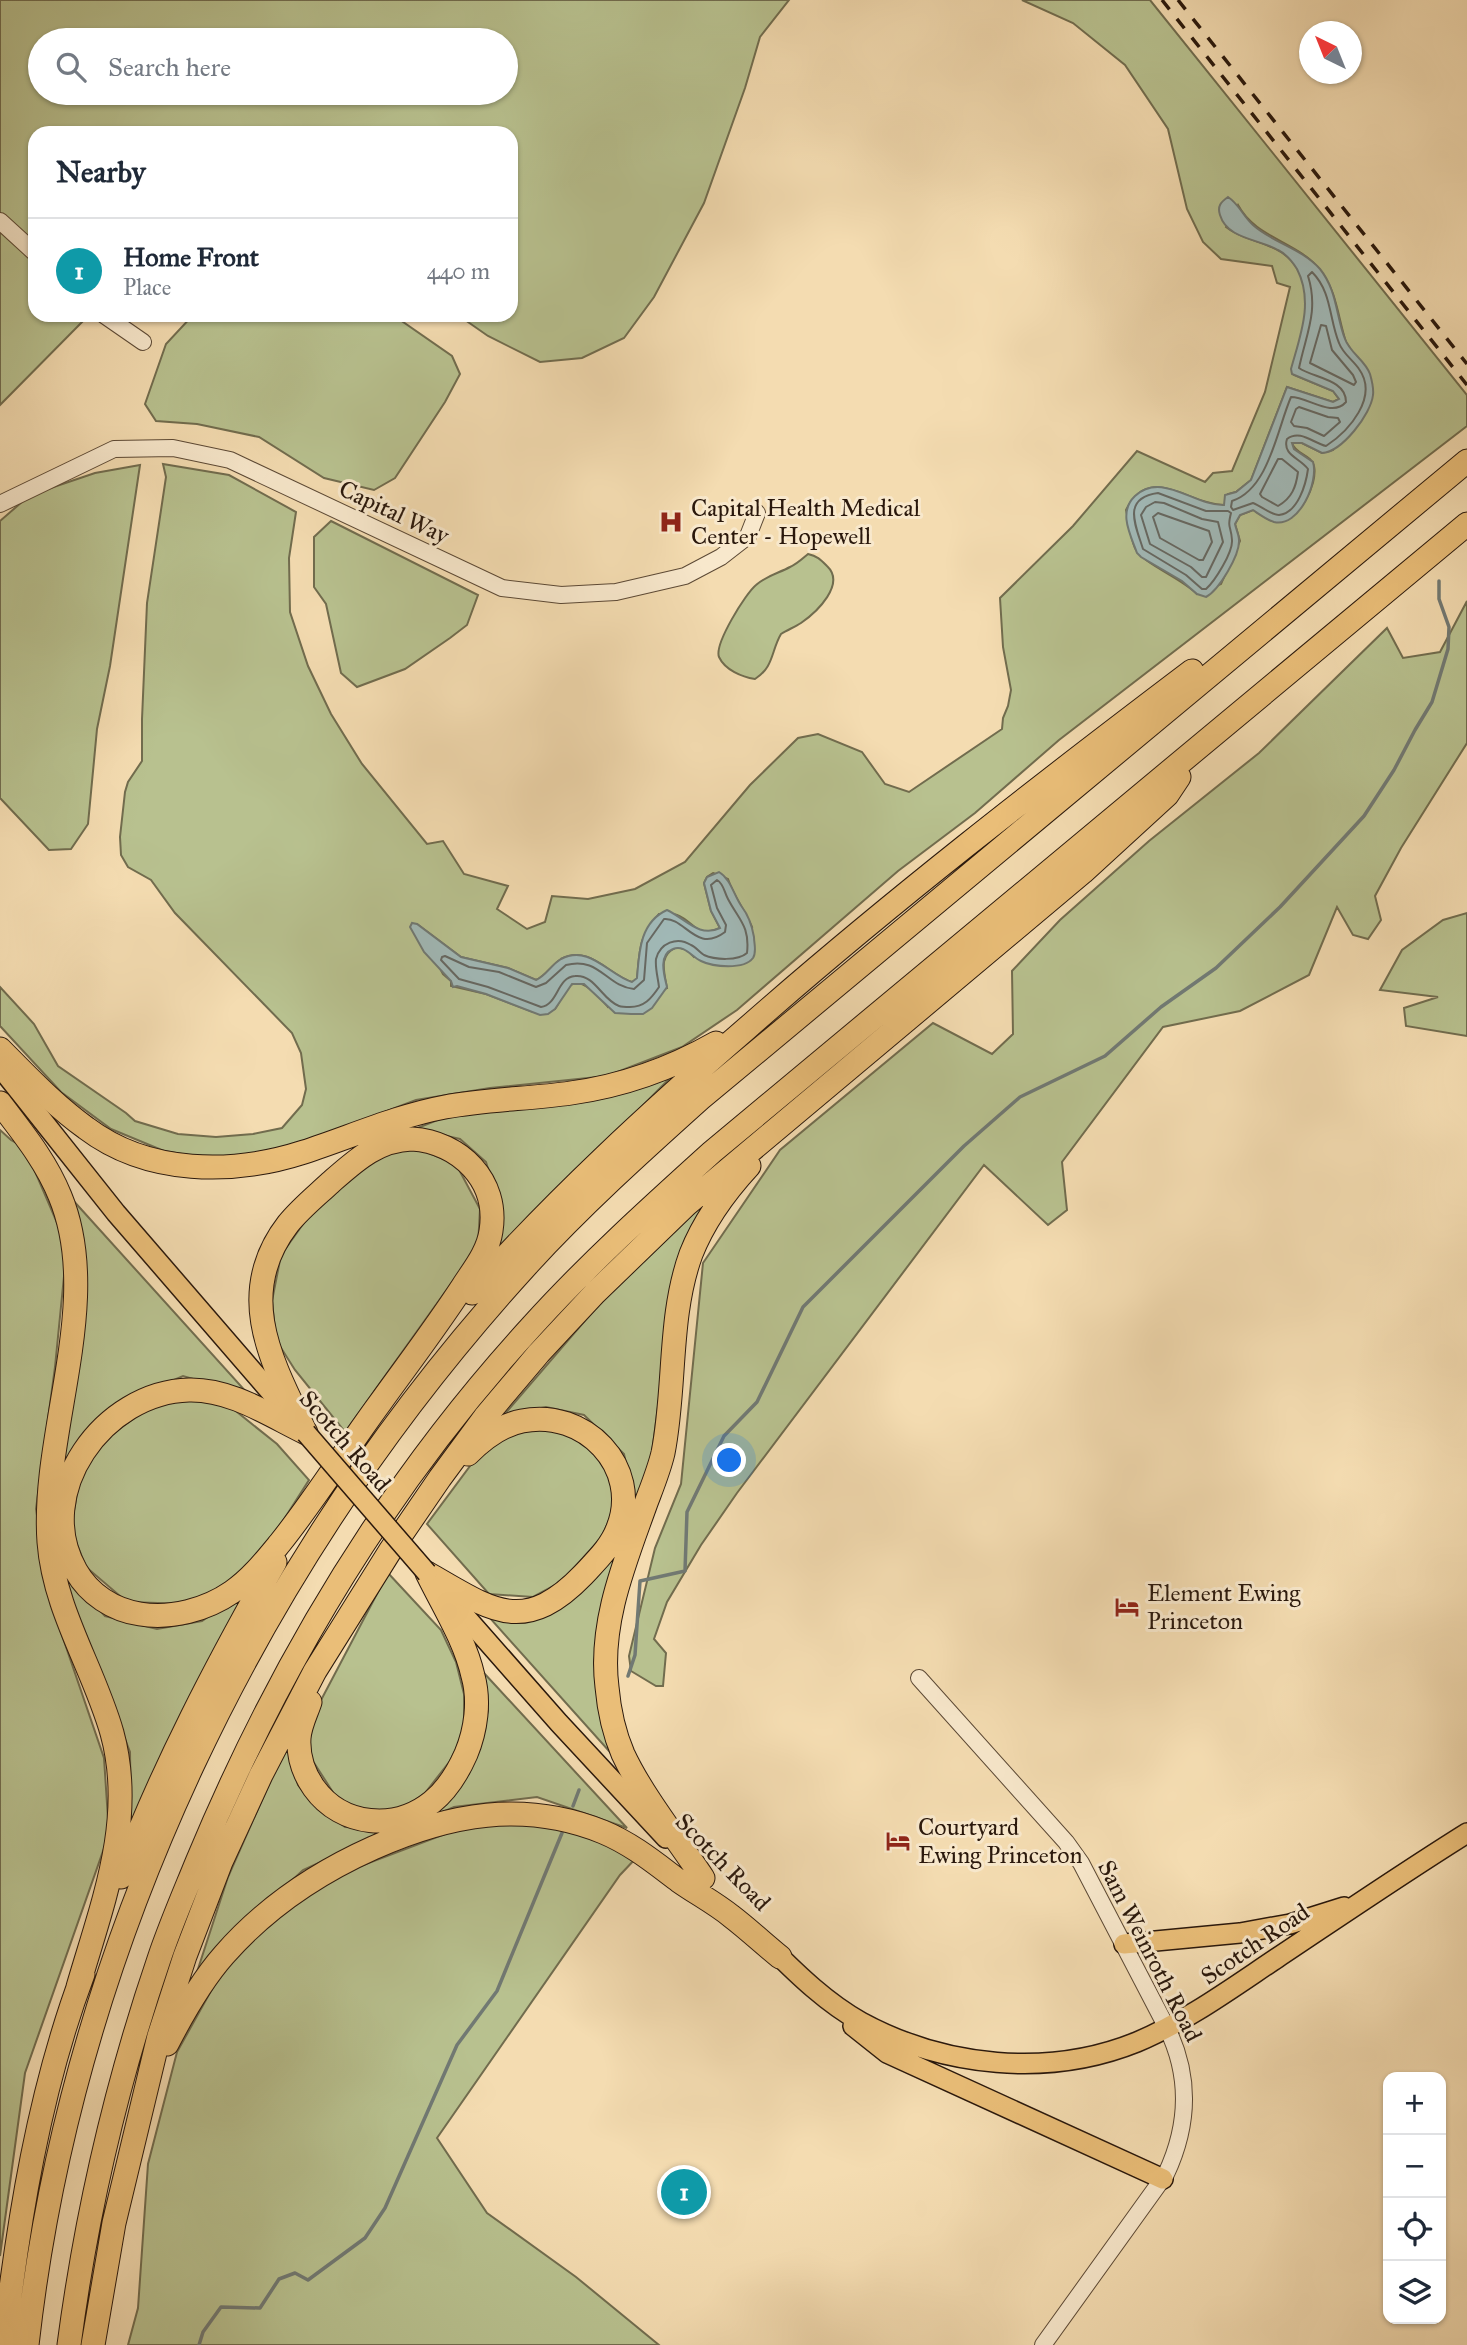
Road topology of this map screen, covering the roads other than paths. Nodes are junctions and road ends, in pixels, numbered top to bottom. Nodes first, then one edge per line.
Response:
1 (0, 221) edge
2 (28, 247) edge
3 (114, 322) edge
4 (143, 342) dead end
5 (1467, 461) edge
6 (1438, 485) junction
7 (0, 504) edge
8 (757, 513) dead end
9 (1467, 524) edge
10 (1199, 749) junction
11 (774, 1004) junction
12 (885, 1038) junction
13 (0, 1049) edge
14 (0, 1068) edge
15 (0, 1094) edge
16 (0, 1102) edge
17 (116, 1213) junction
18 (401, 1375) junction
19 (306, 1433) junction
20 (420, 1508) junction
21 (302, 1514) junction
22 (427, 1573) junction
23 (373, 1579) junction
24 (919, 1678) dead end
25 (1467, 1833) edge
26 (703, 1878) junction
27 (1382, 1888) junction
28 (1124, 1944) junction
29 (780, 1957) junction
30 (78, 1987) junction
31 (820, 1994) junction
32 (1167, 2028) junction
33 (136, 2129) junction
34 (1163, 2179) junction
35 (4, 2345) edge
36 (27, 2345) edge
37 (69, 2345) edge
38 (93, 2345) edge
39 (1043, 2345) edge

1 - 2 street
3 - 4 street
5 - 6 highway
6 - 11 highway
6 - 36 highway
7 - 8 street, Capital Way
9 - 10 highway
10 - 12 highway
10 - 37 highway
11 - 13 highway
11 - 18 highway
12 - 20 highway
12 - 26 highway
14 - 17 main road, Scotch Road
15 - 17 main road, Scotch Road
16 - 30 highway
17 - 19 main road, Scotch Road
18 - 19 highway
18 - 21 highway
19 - 21 highway
19 - 22 main road, Scotch Road, bridge
20 - 22 highway
20 - 23 highway
21 - 30 highway
22 - 23 highway
22 - 26 main road, Scotch Road
23 - 33 highway
24 - 28 street, Sam Weinroth Road
25 - 27 main road, Scotch Road
26 - 29 main road, Scotch Road
27 - 28 main road
27 - 32 main road, Scotch Road
28 - 32 street, Sam Weinroth Road
29 - 31 main road, Scotch Road
29 - 33 highway
30 - 35 highway
31 - 32 main road, Scotch Road
31 - 34 main road
32 - 34 street, Sam Weinroth Road
33 - 38 highway
34 - 39 street, Sam Weinroth Road

